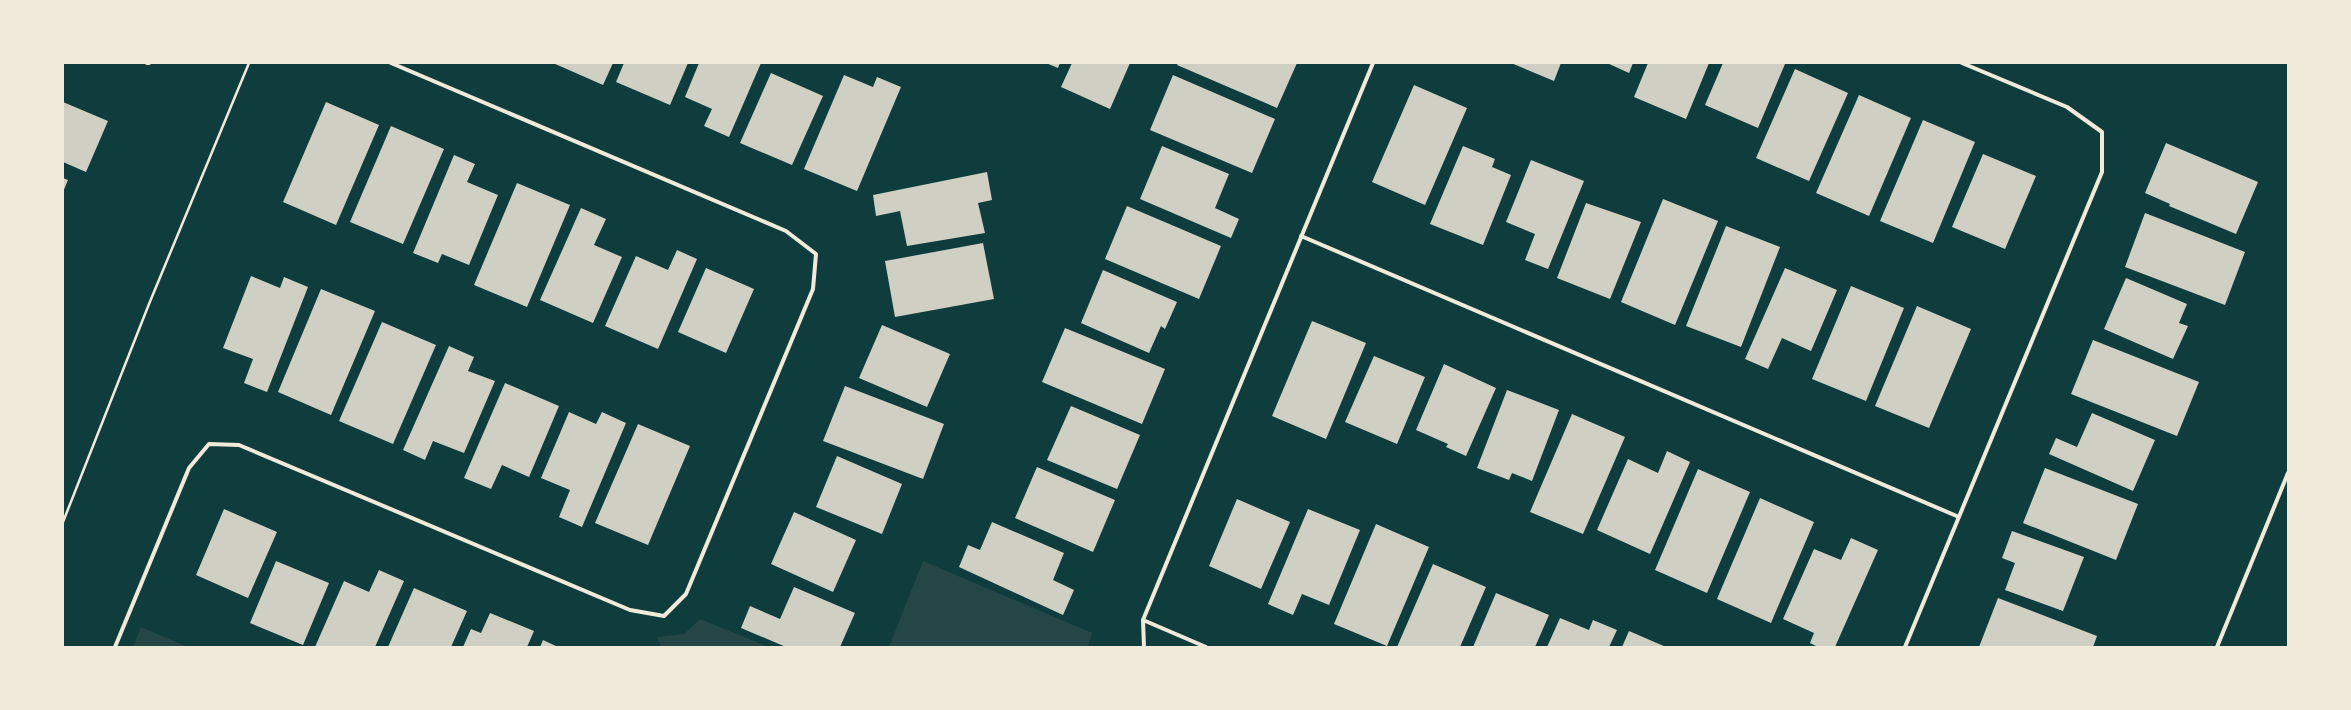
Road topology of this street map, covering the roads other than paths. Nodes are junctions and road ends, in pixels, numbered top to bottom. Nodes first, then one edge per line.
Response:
1 (391, 63) edge
2 (1373, 63) edge
3 (1962, 63) edge
4 (1301, 236) junction
5 (2288, 473) edge
6 (1959, 517) junction
7 (1143, 620) junction
8 (115, 647) edge
9 (1144, 647) edge
10 (1206, 647) edge
11 (1905, 647) edge
12 (2217, 647) edge

1 - 8 street
2 - 4 street
3 - 6 street
4 - 6 street
4 - 7 street
5 - 12 street
6 - 11 street
7 - 9 street
7 - 10 street

